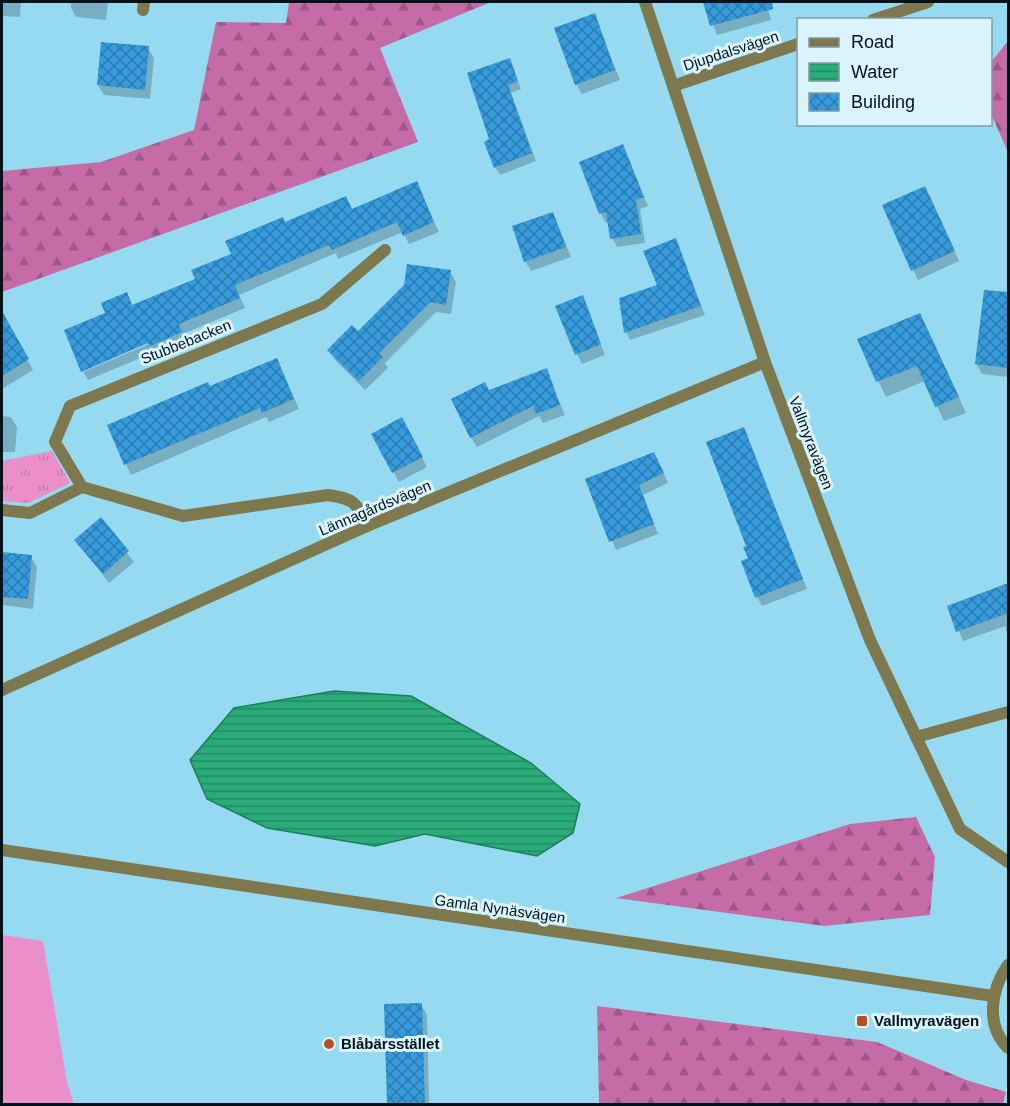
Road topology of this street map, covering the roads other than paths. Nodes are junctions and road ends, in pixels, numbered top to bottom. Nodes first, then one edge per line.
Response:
1 (645, 2) edge
2 (928, 2) edge
3 (879, 18) edge
4 (797, 44) edge
5 (673, 86) junction
6 (385, 250) dead end
7 (765, 362) junction
8 (82, 487) junction
9 (2, 510) edge
10 (368, 526) junction
11 (2, 690) edge
12 (1008, 712) edge
13 (916, 737) junction
14 (2, 850) edge
15 (1008, 862) edge
16 (1008, 965) edge
17 (993, 996) junction
18 (1008, 1047) edge

1 - 5 street, Vallmyravägen
2 - 3 street
4 - 5 street, Djupdalsvägen
5 - 7 street, Vallmyravägen
6 - 8 street, Stubbebacken
7 - 10 street, Lännagårdsvägen
7 - 13 street, Vallmyravägen
8 - 9 street
8 - 10 street
10 - 11 street, Lännagårdsvägen
12 - 13 street
13 - 15 street, Vallmyravägen
14 - 17 street, Gamla Nynäsvägen
16 - 17 street
17 - 18 street

